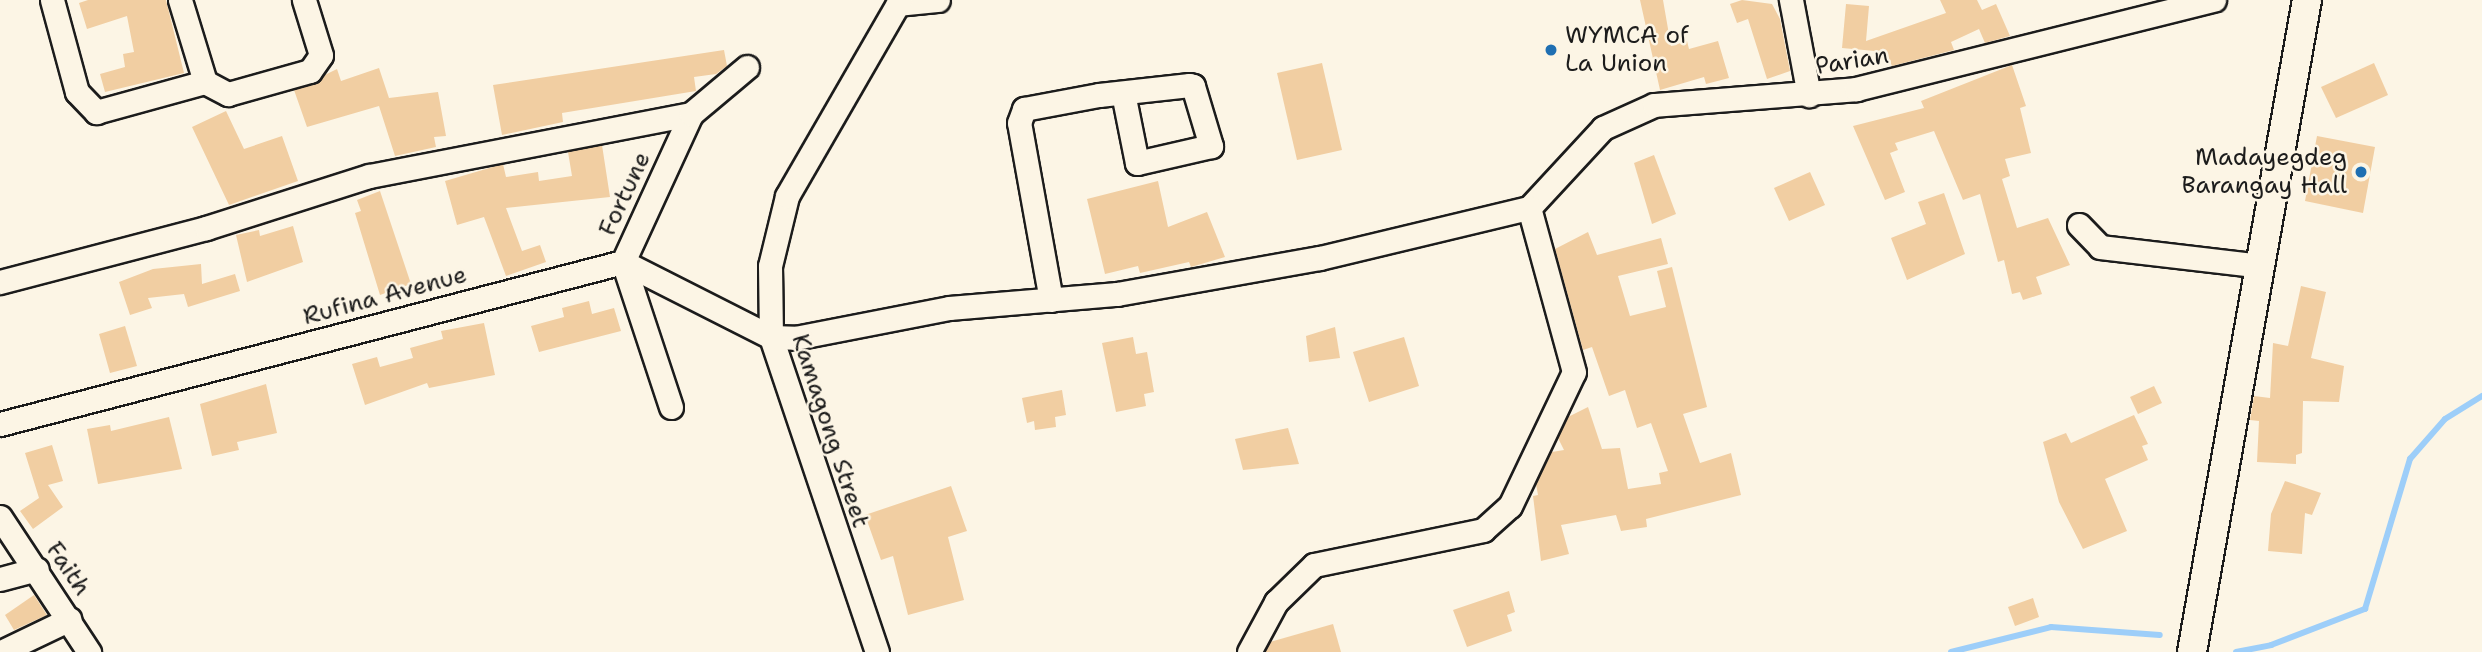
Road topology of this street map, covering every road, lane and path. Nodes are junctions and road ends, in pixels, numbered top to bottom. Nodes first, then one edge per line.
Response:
1 (52, 0) edge
2 (180, 0) edge
3 (304, 0) edge
4 (938, 0) edge
5 (1791, 0) edge
6 (2214, 0) edge
7 (2307, 0) edge
8 (899, 2) edge
9 (747, 67) dead end
10 (205, 82) junction
11 (1123, 93) dead end
12 (1809, 95) junction
13 (691, 114) junction
14 (1529, 208) junction
15 (2079, 225) dead end
16 (623, 262) junction
17 (2261, 266) junction
18 (0, 282) edge
19 (1051, 300) junction
20 (771, 337) junction
21 (671, 407) dead end
22 (0, 424) edge
23 (0, 517) edge
24 (37, 569) junction
25 (0, 579) edge
26 (70, 619) junction
27 (1, 652) edge
28 (89, 652) edge
29 (877, 652) edge
30 (1249, 652) edge
31 (2192, 652) edge

1 - 10 street
2 - 10 street
3 - 10 street
4 - 8 street
5 - 12 street
6 - 12 street, Parian
7 - 17 main road
8 - 20 street, Kamagong Street
9 - 13 street, Fortune
11 - 19 street
12 - 14 street, Parian
13 - 16 street, Fortune
13 - 18 street
14 - 19 street
14 - 30 street
15 - 17 street
16 - 20 street
16 - 21 street, Fortune
16 - 22 street, Rufina Avenue
17 - 31 main road
19 - 20 street
20 - 29 street, Kamagong Street
23 - 24 street, Faith
24 - 25 street
24 - 26 street, Faith
26 - 27 street
26 - 28 street, Faith

